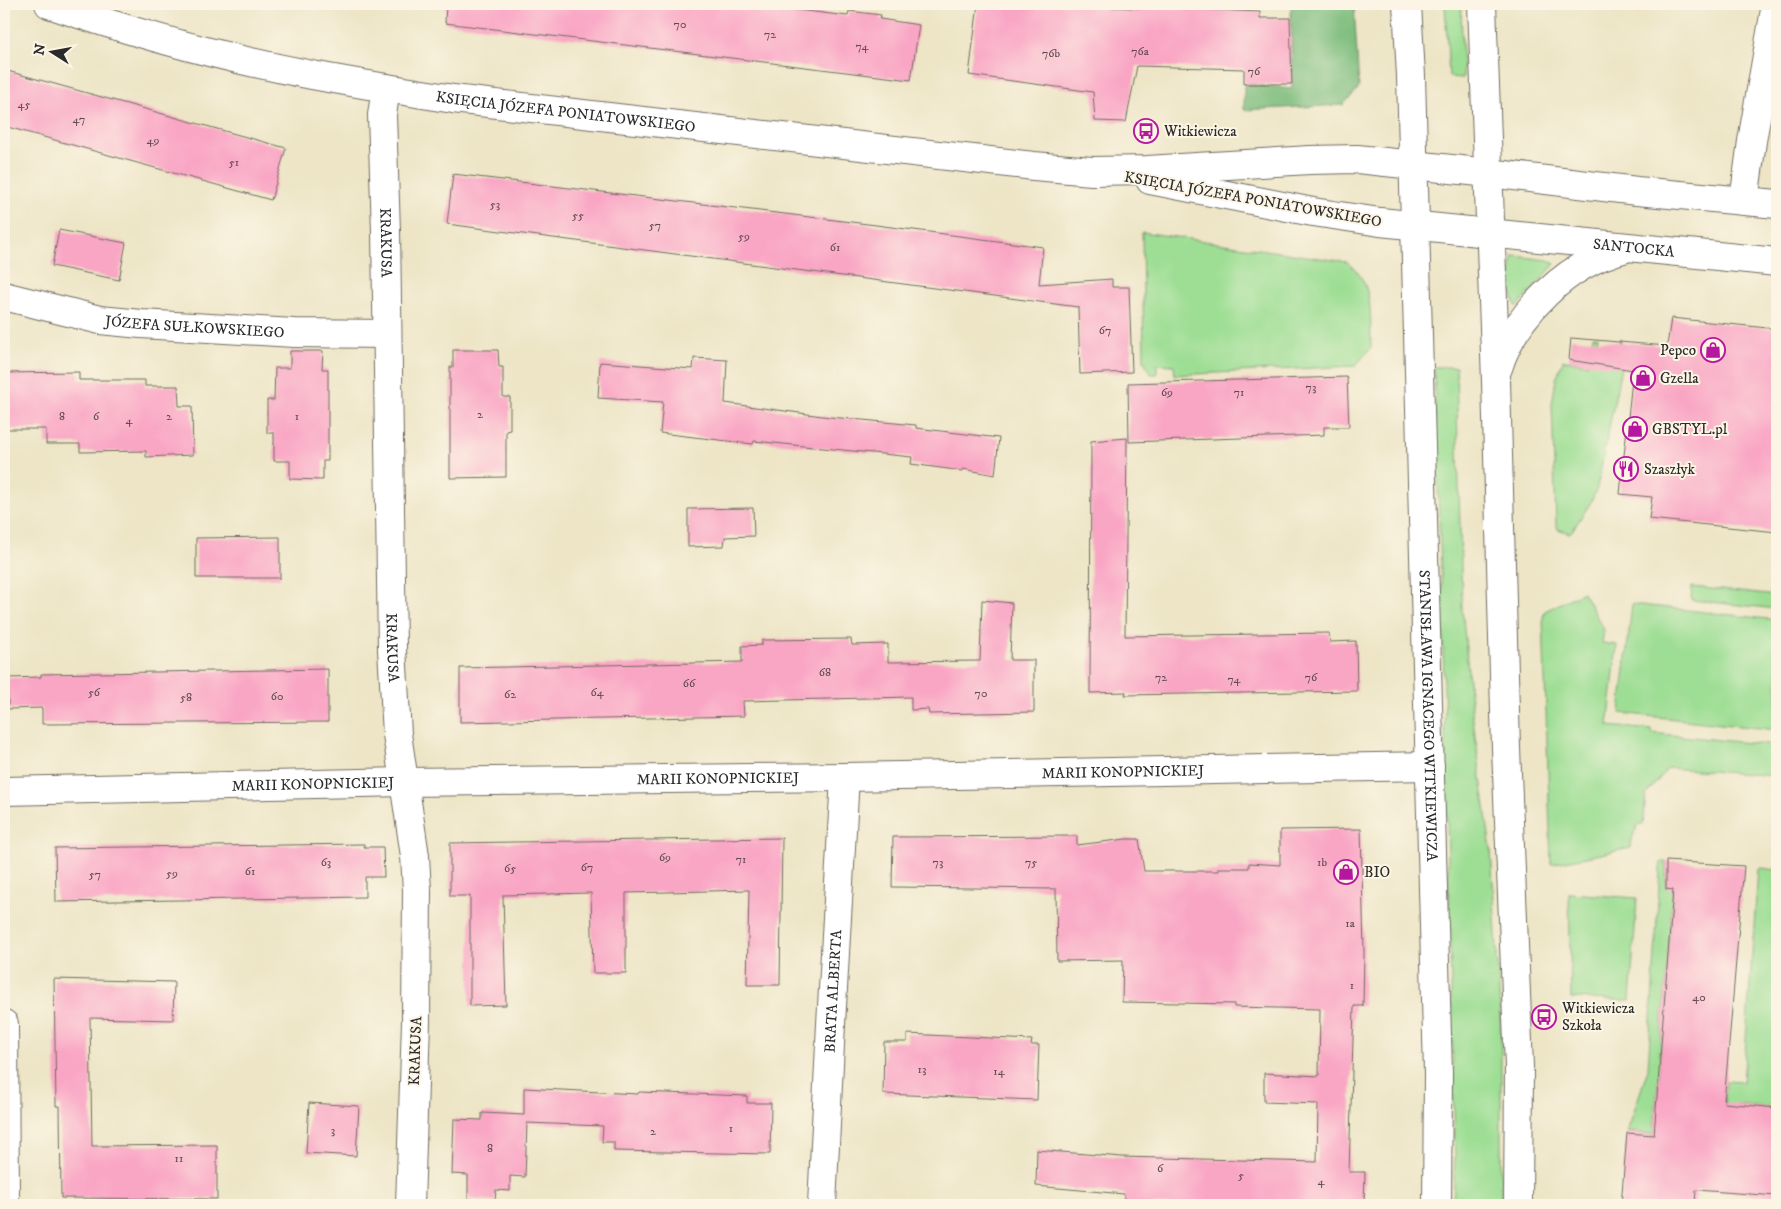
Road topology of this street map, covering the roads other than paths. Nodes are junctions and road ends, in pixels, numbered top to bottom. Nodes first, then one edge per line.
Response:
1 (49, 4) edge
2 (1407, 4) edge
3 (1482, 4) edge
4 (1776, 4) edge
5 (386, 88) junction
6 (1413, 166) junction
7 (1092, 171) junction
8 (1488, 173) junction
9 (1744, 201) junction
10 (1777, 204) edge
11 (1414, 226) junction
12 (1490, 233) junction
13 (1635, 247) junction
14 (1777, 262) edge
15 (4, 296) edge
16 (387, 334) junction
17 (1496, 381) junction
18 (1430, 766) junction
19 (846, 777) junction
20 (404, 782) junction
21 (4, 791) edge
22 (4, 1024) edge
23 (5, 1205) edge
24 (410, 1205) edge
25 (822, 1205) edge
26 (1437, 1205) edge
27 (1518, 1205) edge

1 - 5 street, KSIĘCIA JÓZEFA PONIATOWSKIEGO
2 - 6 street, STANISŁAWA IGNACEGO WITKIEWICZA
3 - 8 street
4 - 9 street
5 - 7 street, KSIĘCIA JÓZEFA PONIATOWSKIEGO
5 - 16 street, KRAKUSA
6 - 7 street, KSIĘCIA JÓZEFA PONIATOWSKIEGO
6 - 8 street
6 - 11 street, STANISŁAWA IGNACEGO WITKIEWICZA
7 - 11 street, KSIĘCIA JÓZEFA PONIATOWSKIEGO
8 - 9 street
8 - 12 street
9 - 10 street
11 - 12 street
11 - 18 street, STANISŁAWA IGNACEGO WITKIEWICZA
12 - 13 street, SANTOCKA
12 - 17 street
13 - 14 street, SANTOCKA
13 - 17 street
15 - 16 street, JÓZEFA SUŁKOWSKIEGO
16 - 20 street, KRAKUSA
17 - 27 street
18 - 19 street, MARII KONOPNICKIEJ
18 - 26 street, STANISŁAWA IGNACEGO WITKIEWICZA
19 - 20 street, MARII KONOPNICKIEJ
19 - 25 street, BRATA ALBERTA
20 - 21 street, MARII KONOPNICKIEJ
20 - 24 street, KRAKUSA
22 - 23 street

